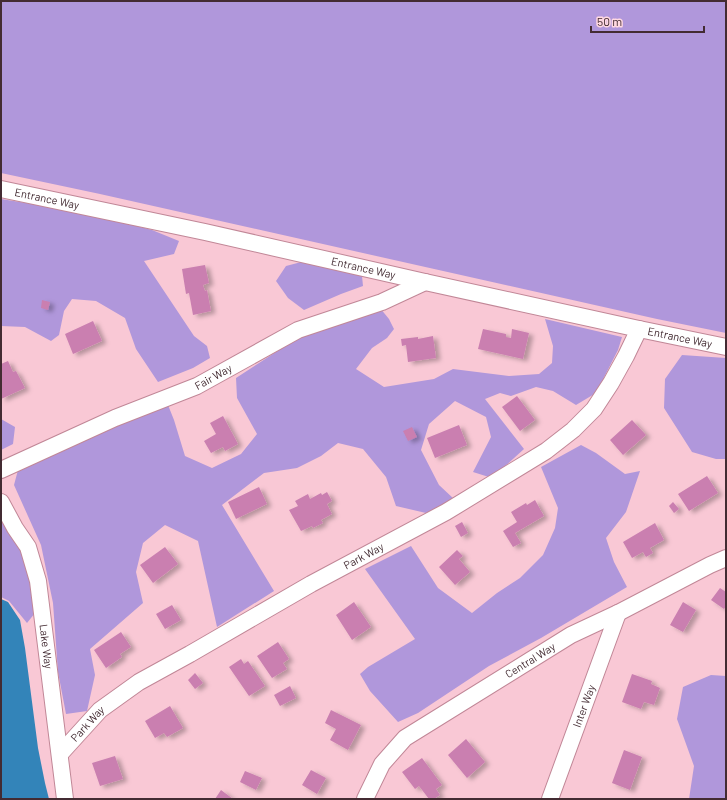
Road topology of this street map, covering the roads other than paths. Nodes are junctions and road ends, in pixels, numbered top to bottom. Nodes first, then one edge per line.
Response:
1 (1, 189) edge
2 (425, 282) junction
3 (639, 329) junction
4 (726, 347) edge
5 (1, 470) edge
6 (1, 502) edge
7 (726, 558) edge
8 (618, 613) junction
9 (60, 754) junction
10 (66, 799) edge
11 (365, 799) edge
12 (550, 799) edge

1 - 2 street, Entrance Way
2 - 3 street, Entrance Way
2 - 5 street, Fair Way
3 - 4 street, Entrance Way
3 - 9 street, Park Way
6 - 9 street, Lake Way
7 - 8 street, Central Way
8 - 11 street, Central Way
8 - 12 street, Inter Way
9 - 10 street, Lake Way

